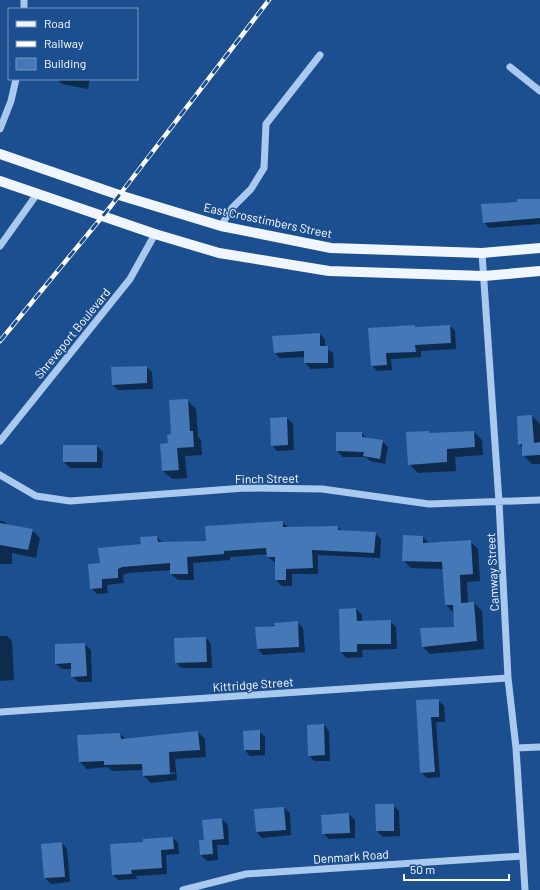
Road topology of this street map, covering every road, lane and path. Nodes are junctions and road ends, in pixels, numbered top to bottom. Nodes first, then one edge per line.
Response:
1 (320, 55) dead end
2 (510, 67) dead end
3 (16, 80) edge
4 (540, 91) edge
5 (0, 129) edge
6 (0, 154) edge
7 (0, 181) edge
8 (37, 194) junction
9 (221, 226) junction
10 (155, 234) junction
11 (0, 246) edge
12 (540, 248) edge
13 (482, 253) junction
14 (540, 271) edge
15 (484, 276) junction
16 (0, 441) edge
17 (0, 474) edge
18 (540, 500) edge
19 (499, 502) junction
20 (508, 678) junction
21 (0, 712) edge
22 (540, 747) edge
23 (516, 748) junction
24 (523, 856) junction
25 (183, 890) edge
26 (525, 890) edge

1 - 9 street
2 - 4 street
3 - 5 street
6 - 9 main road, East Crosstimbers Street
7 - 8 main road
8 - 10 main road
8 - 11 street
9 - 13 main road, East Crosstimbers Street
10 - 15 main road
10 - 16 street, Shreveport Boulevard
12 - 13 main road, East Crosstimbers Street
13 - 15 street, Camway Street
14 - 15 main road
15 - 19 street, Camway Street
17 - 19 street, Finch Street
18 - 19 street, Finch Street
19 - 20 street, Camway Street
20 - 21 street, Kittridge Street
20 - 23 street, Camway Street
22 - 23 street
23 - 24 street, Camway Street
24 - 25 street, Denmark Road
24 - 26 street, Camway Street

